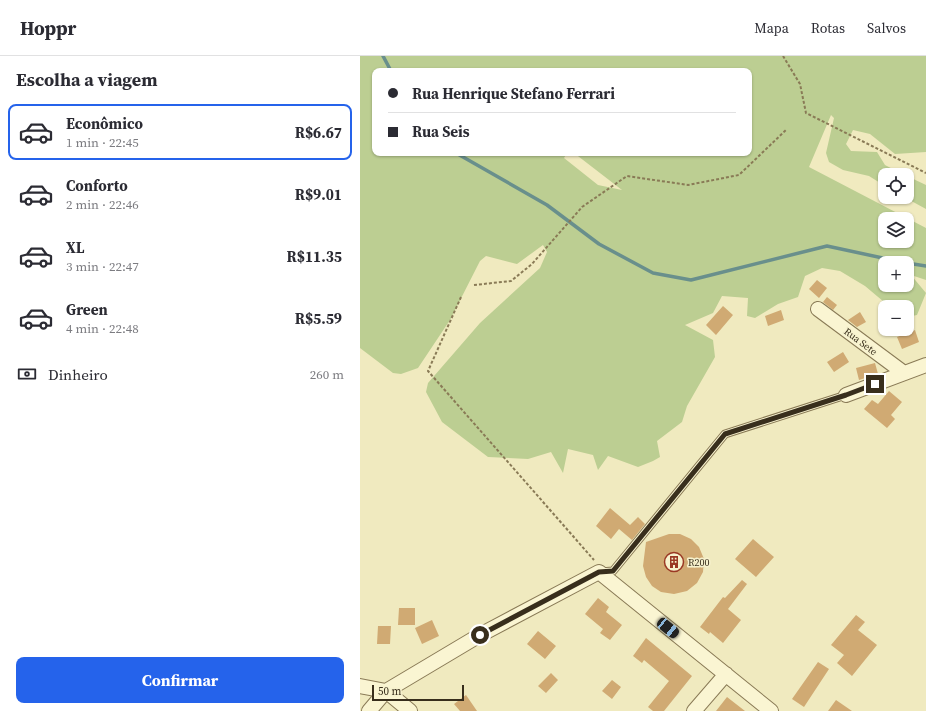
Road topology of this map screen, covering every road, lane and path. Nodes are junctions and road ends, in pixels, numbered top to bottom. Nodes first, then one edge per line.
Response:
1 (783, 56) edge
2 (787, 129) dead end
3 (926, 173) edge
4 (474, 285) dead end
5 (461, 298) dead end
6 (818, 309) dead end
7 (926, 365) edge
8 (904, 373) junction
9 (846, 395) joint
10 (599, 572) junction
11 (726, 674) junction
12 (360, 686) edge
13 (386, 691) junction
14 (369, 711) edge
15 (410, 711) edge
16 (694, 711) edge
17 (772, 711) edge

1 - 3 path
2 - 4 path
5 - 10 path
6 - 8 street, Rua Sete
7 - 8 street
8 - 9 street
9 - 10 lane
10 - 11 street
10 - 13 street
11 - 16 street
11 - 17 street
12 - 13 street
13 - 14 street
13 - 15 street

